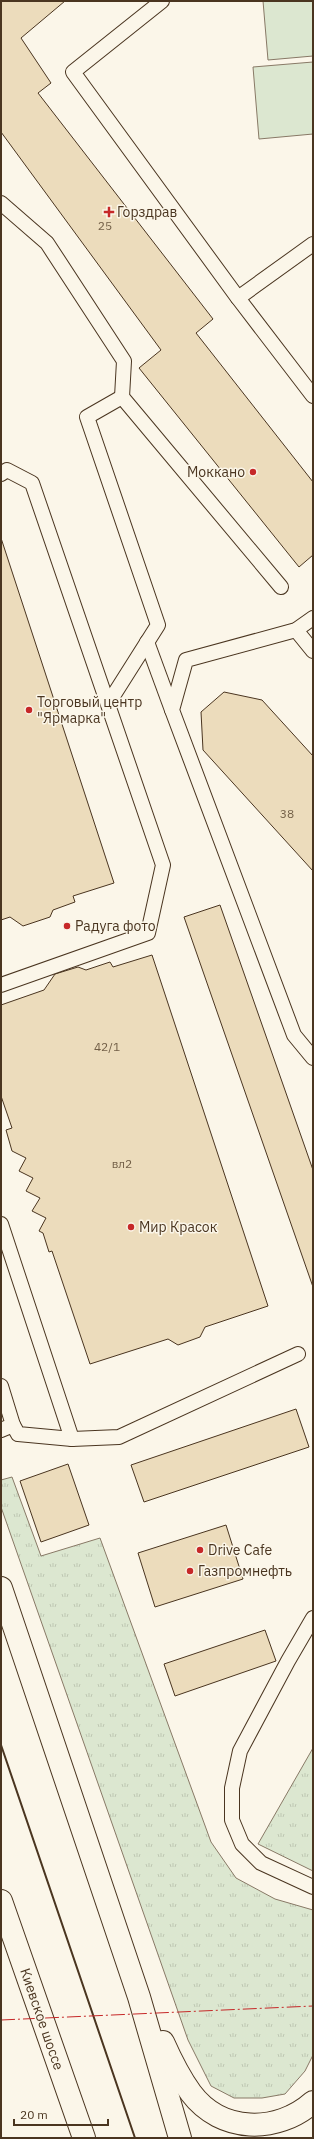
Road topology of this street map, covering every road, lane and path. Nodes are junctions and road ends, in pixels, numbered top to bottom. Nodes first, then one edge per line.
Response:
1 (162, 1) edge
2 (1, 203) edge
3 (313, 244) edge
4 (238, 298) junction
5 (313, 396) edge
6 (122, 397) junction
7 (1, 474) edge
8 (281, 588) dead end
9 (313, 618) edge
10 (296, 630) junction
11 (148, 642) junction
12 (313, 651) edge
13 (108, 704) junction
14 (172, 710) junction
15 (1, 985) edge
16 (313, 1058) edge
17 (1, 1224) edge
18 (298, 1354) dead end
19 (1, 1386) edge
20 (7, 1428) edge
21 (72, 1439) junction
22 (1, 1588) edge
23 (313, 1618) edge
24 (313, 1887) edge
25 (1, 1900) edge
26 (139, 1997) junction
27 (313, 2102) edge
28 (84, 2138) edge
29 (180, 2138) edge

1 - 4 lane
2 - 6 lane
3 - 4 lane
4 - 5 lane
6 - 8 lane
6 - 11 lane
7 - 13 lane
9 - 10 lane
10 - 12 lane
10 - 14 lane
11 - 13 lane
11 - 14 lane
13 - 15 lane
14 - 16 lane
17 - 21 lane
18 - 21 lane
19 - 20 lane
20 - 21 lane
22 - 26 main road
23 - 24 lane
25 - 28 main road, Киевское шоссе
26 - 27 main road
26 - 29 main road

